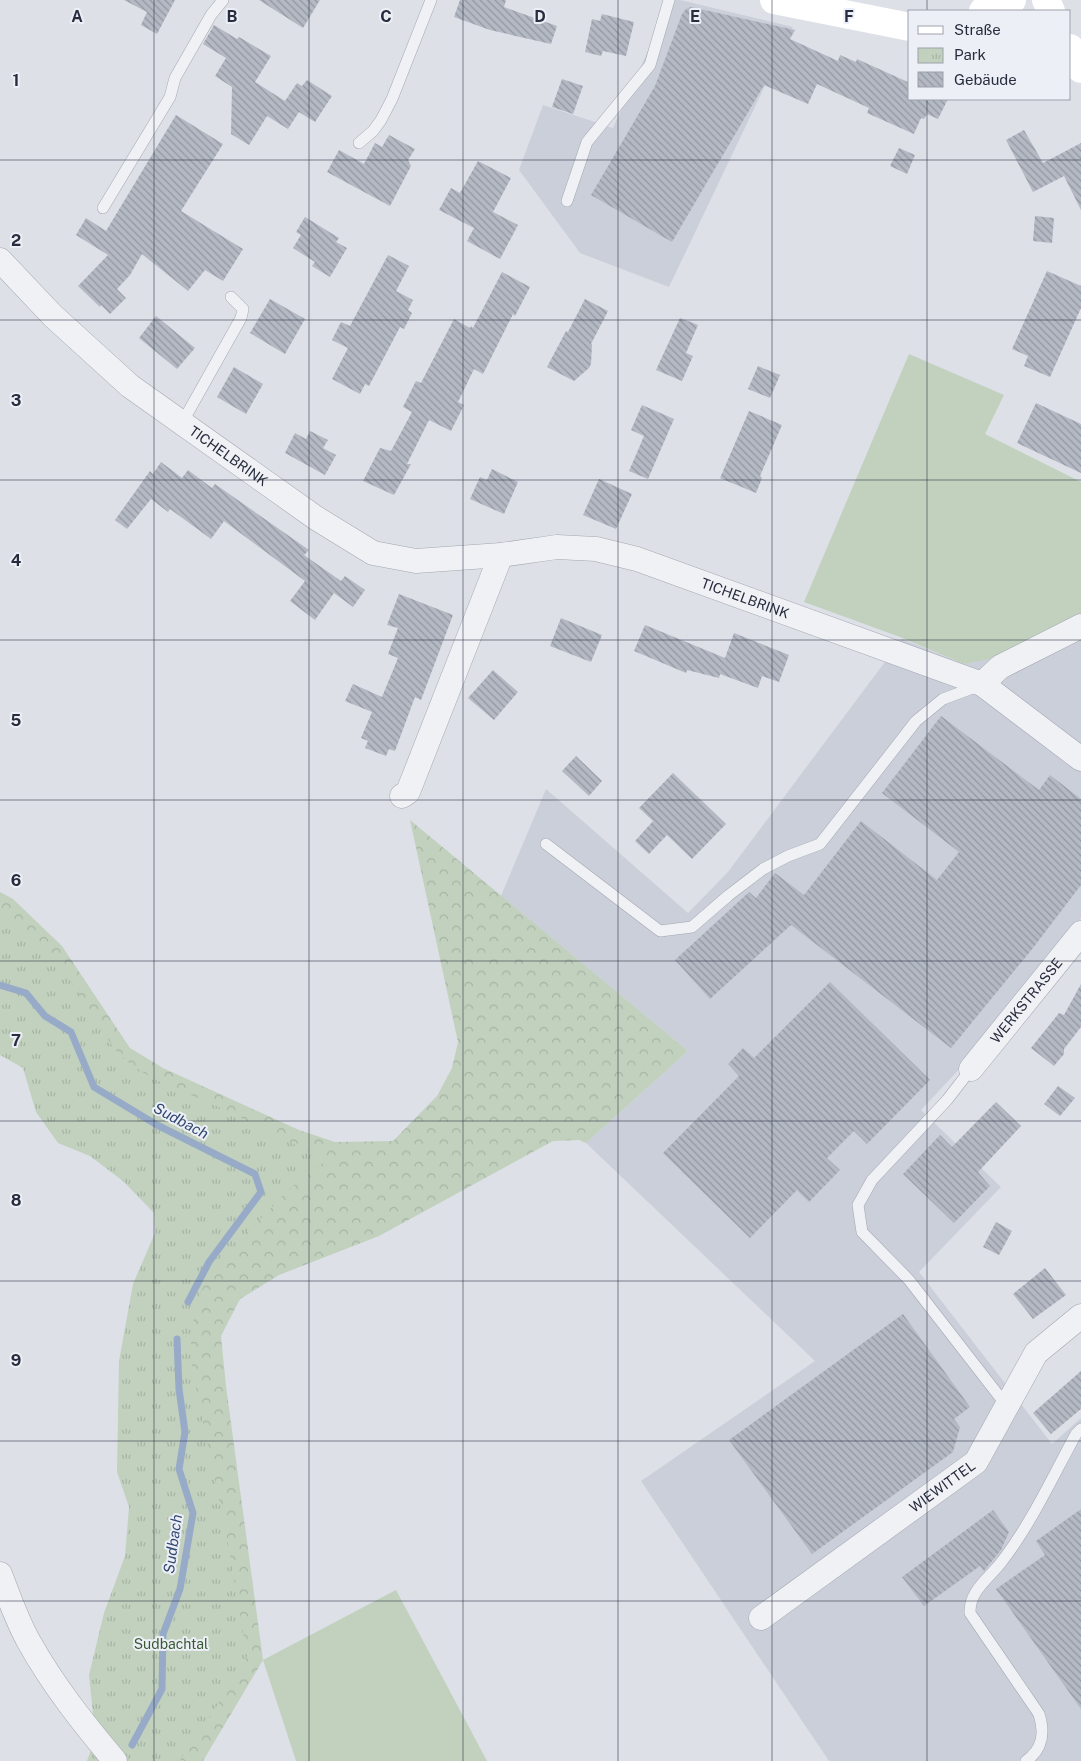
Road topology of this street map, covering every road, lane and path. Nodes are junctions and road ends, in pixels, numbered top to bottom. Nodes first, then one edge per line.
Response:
1 (223, 0) edge
2 (431, 0) edge
3 (669, 0) edge
4 (774, 0) edge
5 (986, 0) edge
6 (1012, 0) edge
7 (977, 10) edge
8 (987, 10) edge
9 (908, 28) edge
10 (358, 142) dead end
11 (567, 201) dead end
12 (103, 208) dead end
13 (3, 270) edge
14 (231, 297) dead end
15 (182, 423) junction
16 (502, 555) junction
17 (1081, 626) edge
18 (982, 684) junction
19 (1081, 759) edge
20 (402, 796) dead end
21 (546, 844) dead end
22 (1081, 933) edge
23 (971, 1070) joint
24 (1081, 1316) edge
25 (1006, 1405) junction
26 (1081, 1429) edge
27 (0, 1574) edge
28 (761, 1618) dead end
29 (115, 1761) edge
30 (1026, 1761) edge

1 - 12 lane
2 - 10 lane
3 - 11 lane
4 - 9 main road
5 - 7 main road
6 - 8 main road
13 - 15 street, TICHELBRINK
14 - 15 lane
15 - 16 street, TICHELBRINK
16 - 18 street, TICHELBRINK
16 - 20 street
17 - 18 street
18 - 19 street, TICHELBRINK
18 - 21 lane
22 - 23 street, WERKSTRASSE
23 - 25 lane
24 - 25 street, WIEWITTEL
25 - 28 street, WIEWITTEL
26 - 30 lane
27 - 29 street

